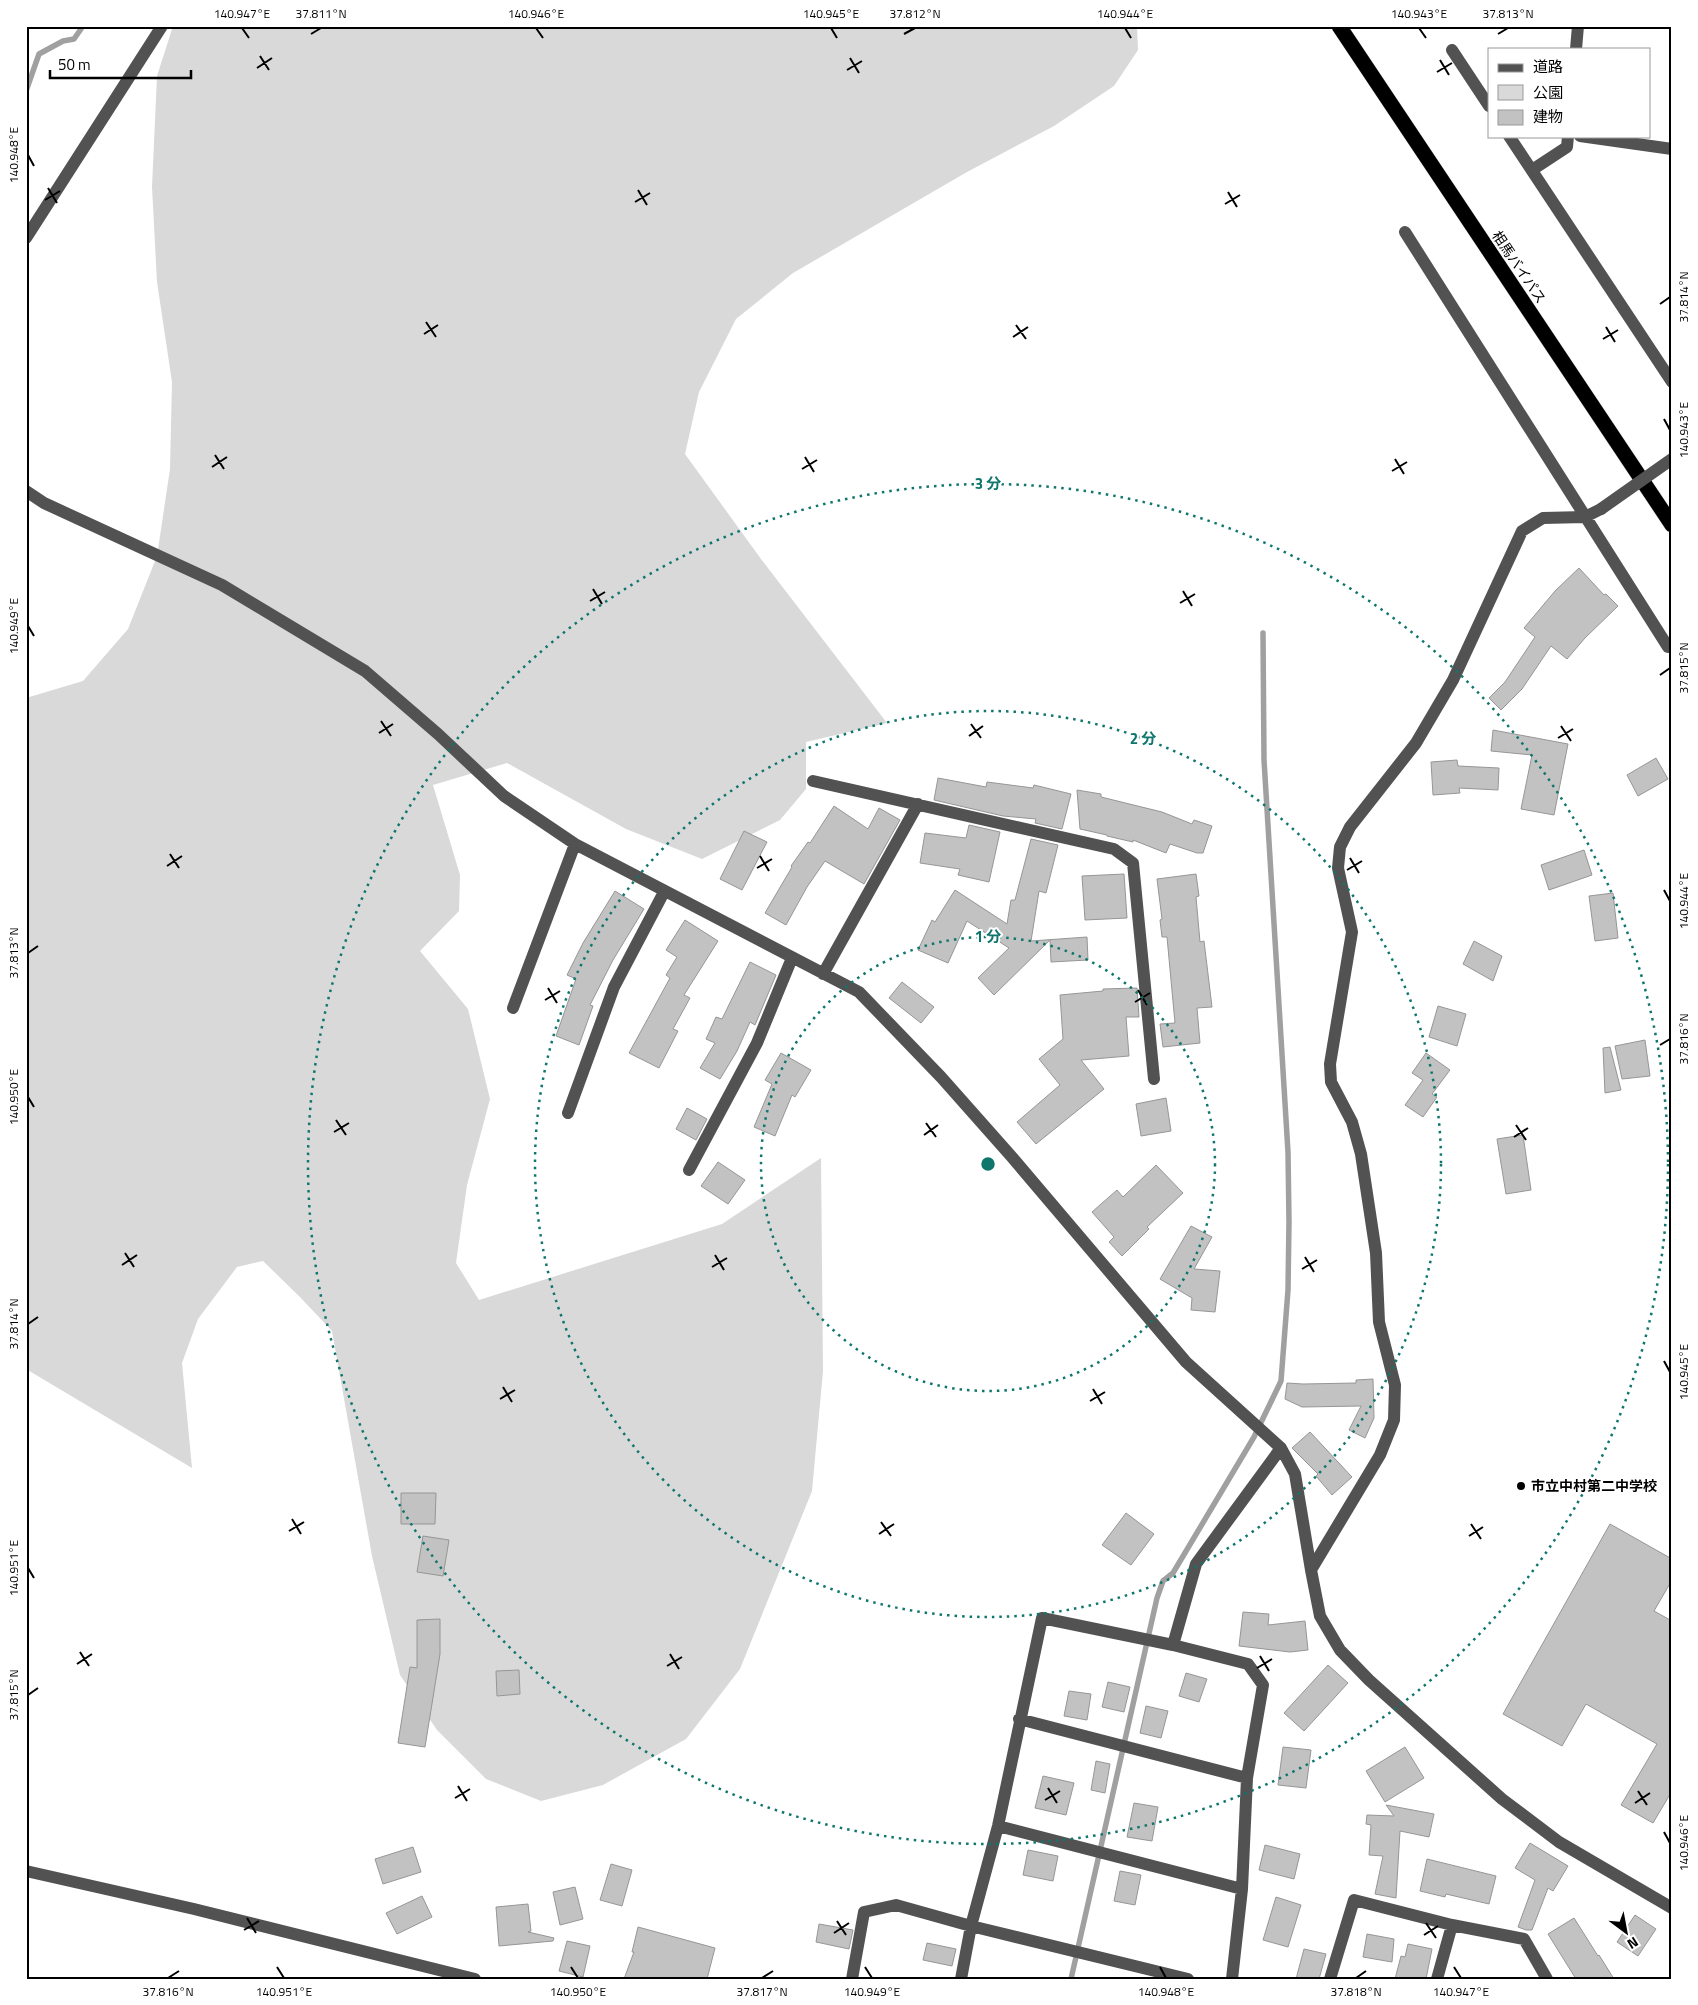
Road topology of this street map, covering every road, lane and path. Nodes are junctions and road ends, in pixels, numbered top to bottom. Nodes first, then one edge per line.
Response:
1 (162, 26) edge
2 (1339, 26) edge
3 (1578, 26) edge
4 (1576, 48) edge
5 (1452, 50) dead end
6 (1488, 104) edge
7 (1510, 138) edge
8 (1568, 138) edge
9 (1594, 138) edge
10 (1672, 149) edge
11 (1532, 170) junction
12 (1405, 232) dead end
13 (26, 238) edge
14 (1672, 382) edge
15 (1672, 459) edge
16 (26, 491) edge
17 (1585, 517) junction
18 (1672, 525) edge
19 (1668, 646) dead end
20 (813, 782) dead end
21 (918, 804) junction
22 (575, 844) junction
23 (664, 892) junction
24 (792, 958) junction
25 (824, 974) junction
26 (513, 1008) dead end
27 (1154, 1079) dead end
28 (568, 1113) dead end
29 (689, 1170) dead end
30 (1281, 1448) junction
31 (1311, 1570) junction
32 (1173, 1644) junction
33 (1020, 1719) junction
34 (1247, 1778) junction
35 (998, 1826) junction
36 (26, 1871) edge
37 (1242, 1889) junction
38 (1672, 1908) edge
39 (1452, 1925) junction
40 (971, 1926) junction
41 (476, 1979) edge
42 (852, 1979) edge
43 (961, 1979) edge
44 (1188, 1979) edge
45 (1232, 1979) edge
46 (1330, 1979) edge
47 (1437, 1979) edge
48 (1547, 1979) edge

1 - 13 street
2 - 18 highway, 相馬バイパス
3 - 4 street
5 - 6 street
7 - 11 street
8 - 11 street
9 - 10 street
11 - 14 street
12 - 17 street
15 - 17 street, bridge
16 - 22 street
17 - 19 street
17 - 31 street
20 - 21 street
21 - 25 street
21 - 27 street
22 - 23 street
22 - 26 street
23 - 24 street
23 - 28 street
24 - 25 street
24 - 29 street
25 - 30 street
30 - 31 street
30 - 32 street
31 - 38 street
32 - 33 street
32 - 34 street
33 - 34 street
33 - 35 street
34 - 37 street
35 - 37 street
35 - 40 street
36 - 41 street
37 - 45 street
39 - 46 street
39 - 47 street
39 - 48 street
40 - 42 street
40 - 43 street
40 - 44 street

